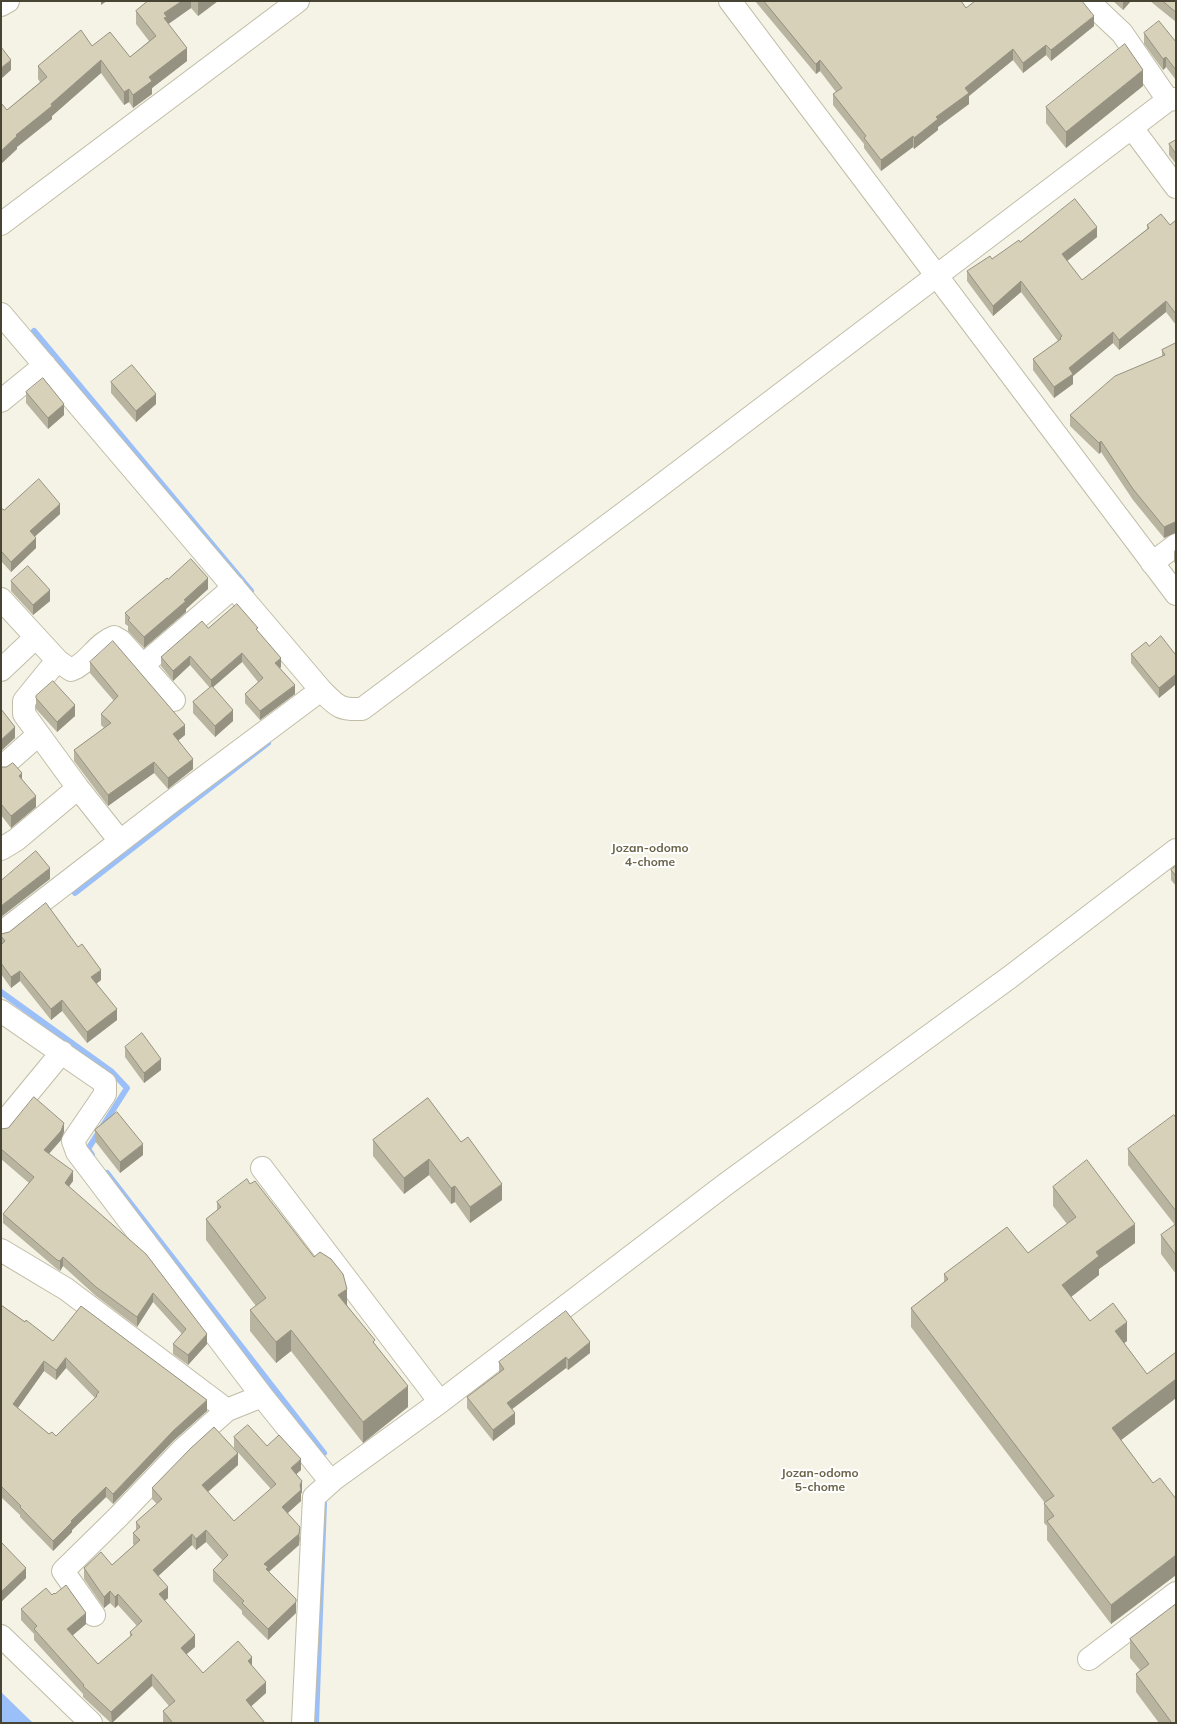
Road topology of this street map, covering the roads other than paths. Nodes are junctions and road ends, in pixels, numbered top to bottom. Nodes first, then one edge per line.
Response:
1 (8, 1) edge
2 (297, 1) edge
3 (730, 1) edge
4 (1088, 1) edge
5 (1, 6) edge
6 (1172, 99) edge
7 (1132, 128) junction
8 (1176, 187) edge
9 (1, 224) edge
10 (938, 276) junction
11 (1, 314) edge
12 (45, 366) junction
13 (1, 401) edge
14 (1176, 545) edge
15 (1152, 563) junction
16 (234, 587) junction
17 (1176, 594) edge
18 (1, 599) edge
19 (36, 637) junction
20 (58, 662) junction
21 (143, 665) junction
22 (1, 670) edge
23 (321, 690) junction
24 (174, 700) dead end
25 (38, 735) junction
26 (2, 766) edge
27 (78, 788) junction
28 (120, 841) junction
29 (1, 849) edge
30 (1176, 850) edge
31 (1, 933) edge
32 (1, 1011) edge
33 (62, 1052) junction
34 (1, 1126) edge
35 (262, 1168) dead end
36 (1, 1250) edge
37 (262, 1396) junction
38 (440, 1402) junction
39 (227, 1410) junction
40 (331, 1482) junction
41 (1176, 1593) edge
42 (94, 1615) dead end
43 (1, 1636) edge
44 (1089, 1659) dead end
45 (91, 1723) edge
46 (303, 1723) edge

1 - 5 street
2 - 9 street
3 - 10 street
4 - 6 street
6 - 7 street
7 - 8 street
7 - 10 street
10 - 15 street
10 - 23 street
11 - 12 street
12 - 13 street
12 - 16 street
14 - 15 street
15 - 17 street
16 - 21 street
16 - 23 street
18 - 19 street
19 - 20 street
19 - 22 street
20 - 21 street
20 - 25 street
21 - 24 street
23 - 28 street
25 - 26 street
25 - 27 street
27 - 28 street
27 - 29 street
28 - 31 street
30 - 38 street
32 - 33 street
33 - 34 street
33 - 37 street
35 - 38 street
36 - 39 street
37 - 39 street
37 - 40 street
38 - 40 street
39 - 42 street
40 - 46 street
41 - 44 street
43 - 45 street

